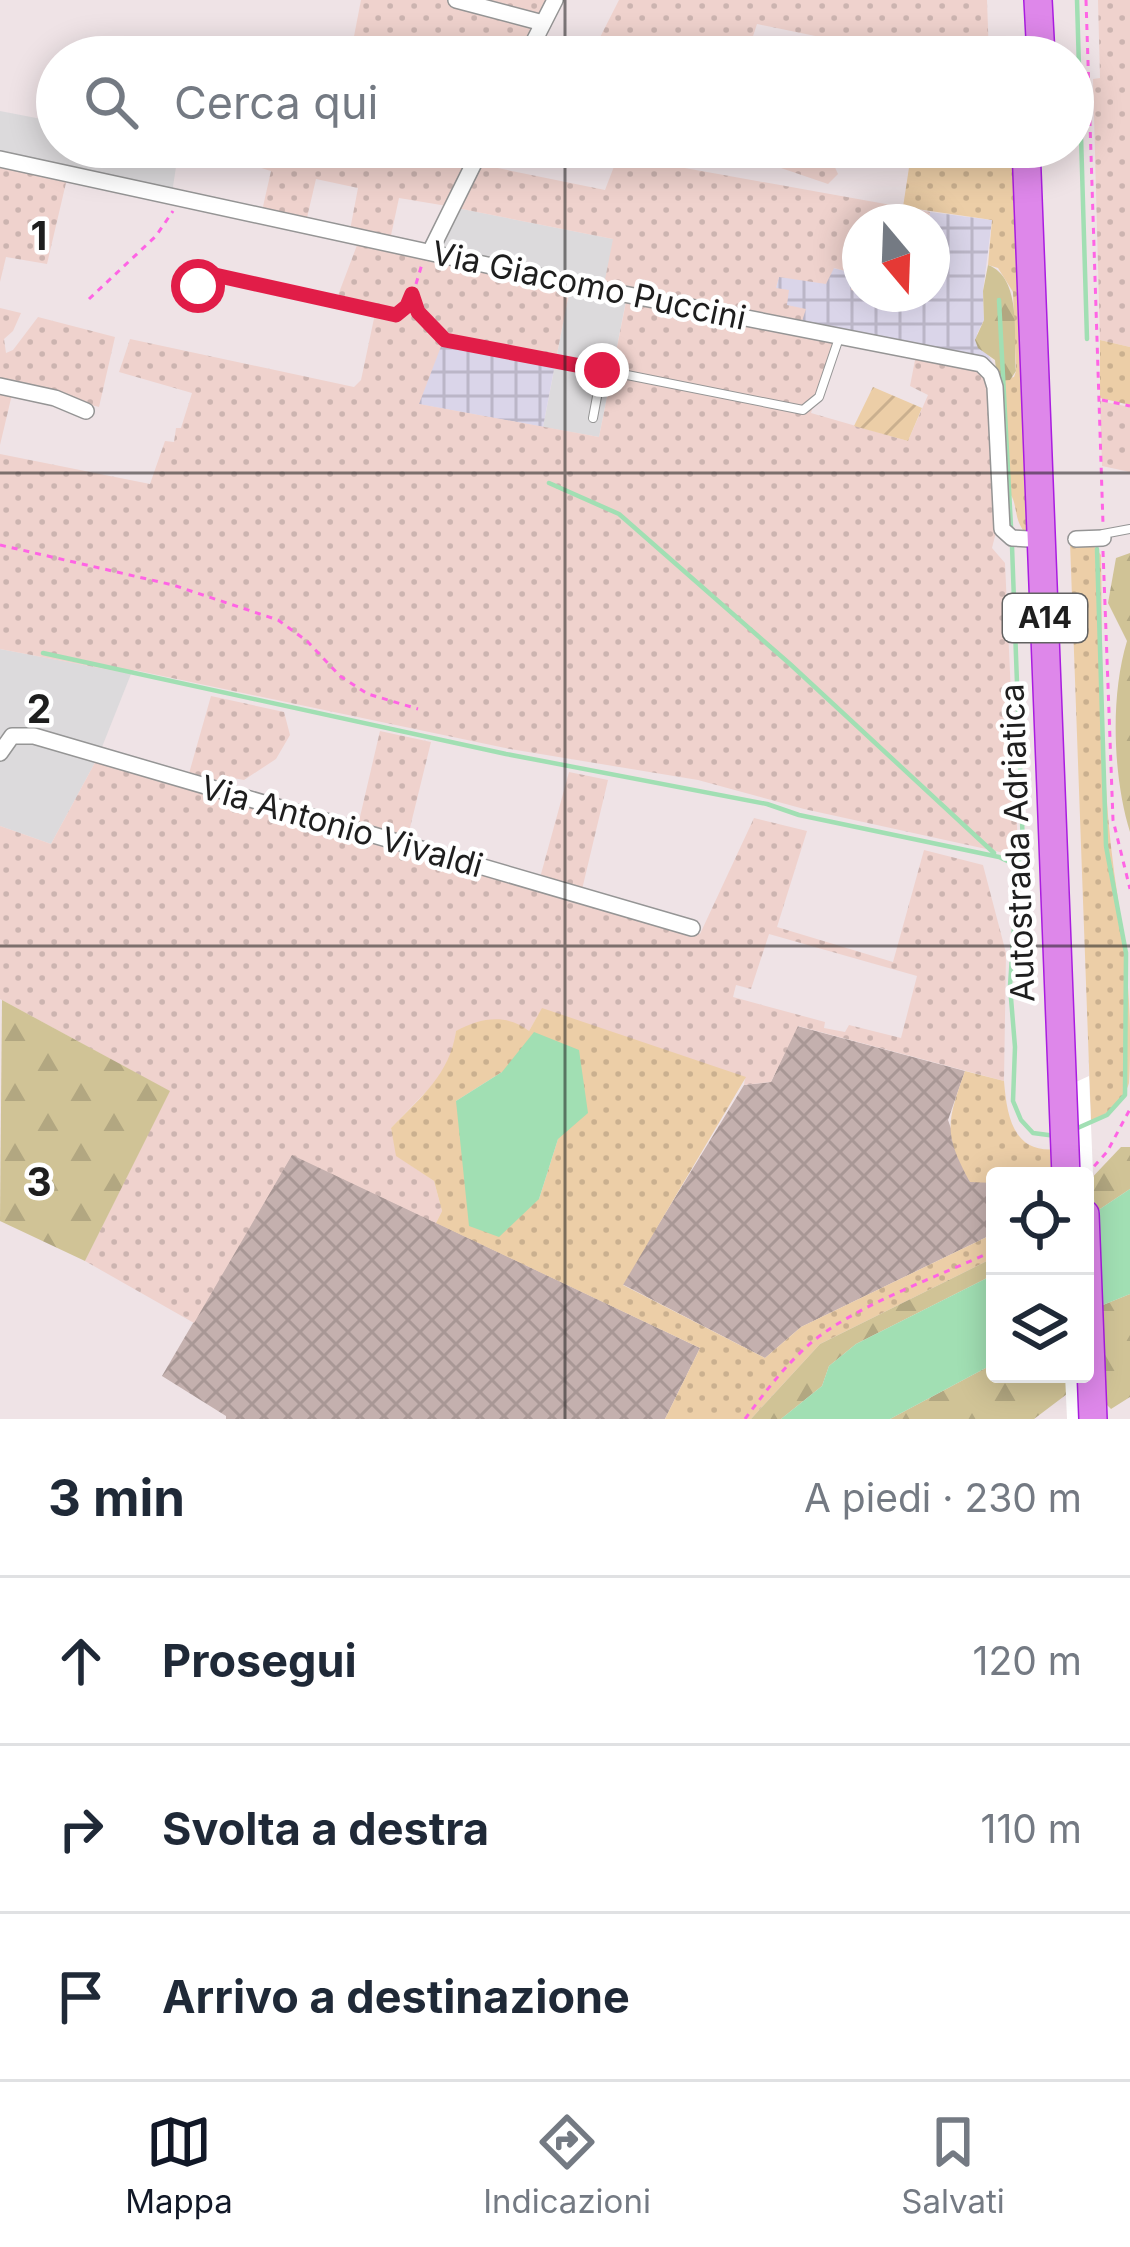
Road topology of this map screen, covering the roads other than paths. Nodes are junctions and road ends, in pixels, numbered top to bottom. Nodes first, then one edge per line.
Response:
1 (456, 0) edge
2 (555, 0) edge
3 (1021, 0) edge
4 (1039, 0) edge
5 (543, 23) junction
6 (536, 36) edge
7 (1022, 36) edge
8 (1040, 36) edge
9 (0, 160) edge
10 (36, 168) edge
11 (38, 168) edge
12 (471, 168) edge
13 (1028, 168) edge
14 (1045, 168) edge
15 (429, 252) junction
16 (412, 294) road end
17 (839, 336) junction
18 (602, 370) junction
19 (0, 386) edge
20 (86, 411) dead end
21 (593, 418) dead end
22 (1130, 529) edge
23 (1103, 536) joint
24 (1029, 539) dead end
25 (1076, 539) dead end
26 (0, 753) edge
27 (692, 928) dead end
28 (1071, 1084) junction
29 (1066, 1167) edge
30 (1083, 1167) edge
31 (1087, 1275) edge
32 (1074, 1383) edge
33 (1076, 1419) edge
34 (1093, 1419) edge

1 - 5 street
2 - 5 street
3 - 7 highway
4 - 8 highway
5 - 6 street
9 - 10 street, Via Giacomo Puccini
11 - 15 street, Via Giacomo Puccini
12 - 15 street
13 - 28 highway, Autostrada Adriatica / A14
14 - 28 highway, Autostrada Adriatica / A14
15 - 17 street, Via Giacomo Puccini
16 - 18 lane
17 - 18 lane
17 - 24 street, Via Giacomo Puccini
18 - 21 lane
19 - 20 street
22 - 23 lane
23 - 25 street
26 - 27 street, Via Antonio Vivaldi
28 - 29 highway, Autostrada Adriatica / A14
28 - 30 highway, Autostrada Adriatica / A14
31 - 34 highway
32 - 33 highway

